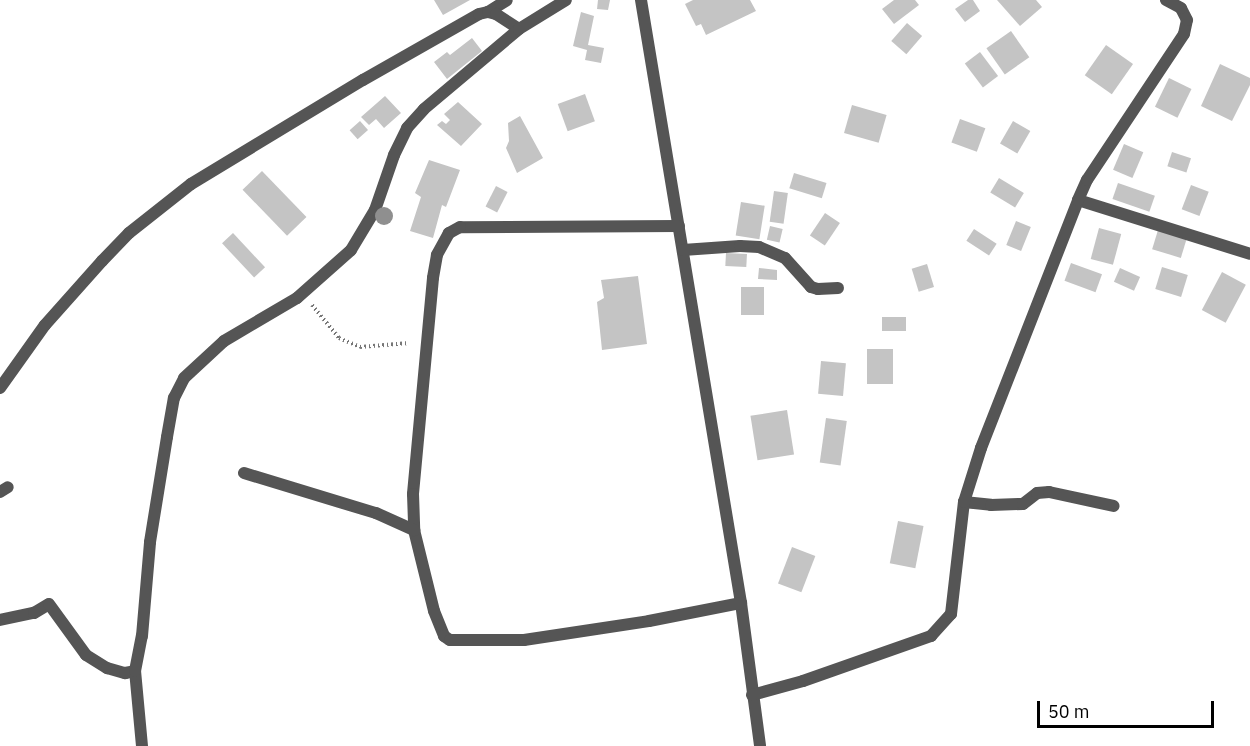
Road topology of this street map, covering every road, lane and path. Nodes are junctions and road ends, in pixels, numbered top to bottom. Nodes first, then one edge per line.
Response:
1 (507, 0) edge
2 (566, 0) edge
3 (641, 0) edge
4 (1166, 0) edge
5 (488, 12) junction
6 (519, 28) junction
7 (1078, 200) junction
8 (679, 226) junction
9 (683, 250) junction
10 (1250, 254) edge
11 (838, 288) dead end
12 (304, 292) junction
13 (428, 339) junction
14 (0, 388) edge
15 (244, 472) dead end
16 (964, 502) junction
17 (1114, 506) dead end
18 (414, 530) junction
19 (741, 603) junction
20 (0, 620) edge
21 (135, 671) junction
22 (752, 695) junction
23 (142, 746) edge
24 (760, 746) edge

1 - 5 street
2 - 6 street
3 - 8 street
4 - 7 street
5 - 6 street
5 - 14 street
6 - 12 street
7 - 10 street
7 - 16 street
8 - 9 street
8 - 13 street
9 - 11 street
9 - 19 street
12 - 13 path
12 - 21 street
13 - 18 street
15 - 18 street
16 - 17 street
16 - 22 street
18 - 19 street
19 - 22 street
20 - 21 street
21 - 23 street
22 - 24 street

